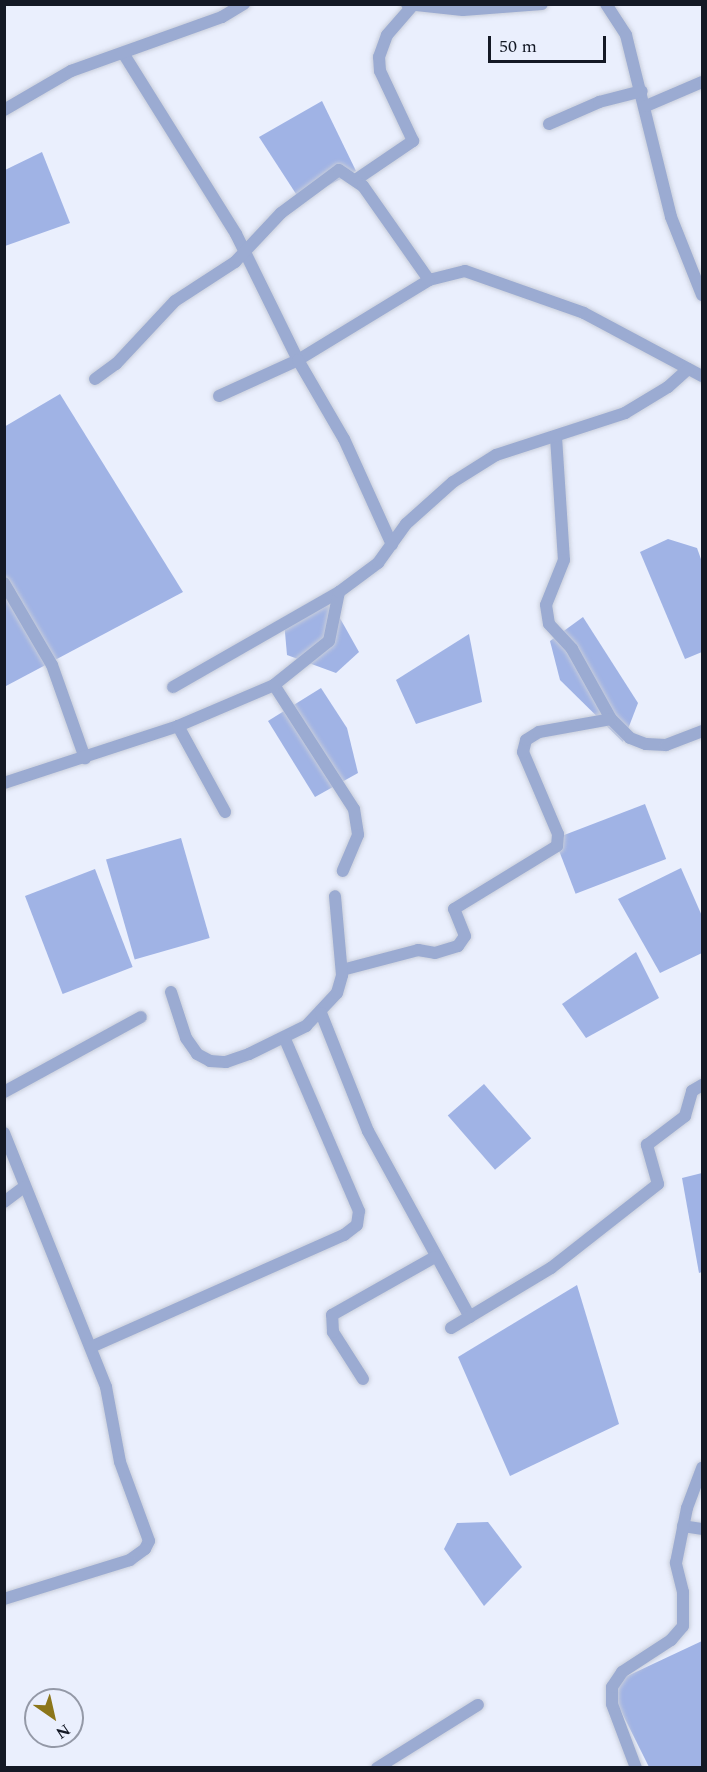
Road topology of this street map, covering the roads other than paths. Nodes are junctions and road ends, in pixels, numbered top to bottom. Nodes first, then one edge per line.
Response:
1 (244, 4) edge
2 (542, 4) edge
3 (606, 4) edge
4 (409, 6) edge
5 (123, 53) junction
6 (702, 82) edge
7 (642, 91) junction
8 (646, 106) junction
9 (4, 110) edge
10 (549, 124) dead end
11 (357, 179) junction
12 (245, 253) junction
13 (698, 276) edge
14 (429, 280) junction
15 (702, 295) edge
16 (298, 360) junction
17 (688, 369) junction
18 (702, 376) edge
19 (95, 379) dead end
20 (219, 396) dead end
21 (556, 437) junction
22 (392, 545) junction
23 (4, 583) edge
24 (339, 592) junction
25 (274, 685) junction
26 (173, 687) dead end
27 (611, 719) junction
28 (178, 726) junction
29 (702, 731) edge
30 (85, 758) junction
31 (4, 783) edge
32 (225, 812) dead end
33 (343, 871) dead end
34 (334, 896) dead end
35 (342, 970) junction
36 (171, 992) dead end
37 (321, 1013) junction
38 (141, 1017) dead end
39 (284, 1037) junction
40 (702, 1085) edge
41 (4, 1092) edge
42 (4, 1132) edge
43 (24, 1187) junction
44 (4, 1202) edge
45 (435, 1257) junction
46 (470, 1317) junction
47 (452, 1328) dead end
48 (91, 1347) junction
49 (363, 1379) dead end
50 (702, 1468) edge
51 (683, 1526) junction
52 (702, 1529) edge
53 (4, 1599) edge
54 (478, 1705) dead end
55 (378, 1767) edge
56 (636, 1767) edge

1 - 5 street
2 - 4 street
3 - 7 street
4 - 11 street
5 - 9 street
5 - 12 street
6 - 8 street
7 - 8 street
7 - 10 street
8 - 13 street
11 - 12 street
11 - 14 street
12 - 16 street
12 - 19 street
13 - 15 street
14 - 16 street
14 - 17 street
16 - 20 street
16 - 22 street
17 - 18 street
17 - 21 street
21 - 22 street
21 - 27 street
22 - 24 street
23 - 30 street
24 - 25 street
24 - 26 street
25 - 28 street
25 - 33 street
27 - 29 street
27 - 35 street
28 - 30 street
28 - 32 street
30 - 31 street
34 - 35 street
35 - 37 street
36 - 39 street
37 - 39 street
37 - 45 street
38 - 41 street
39 - 48 street
40 - 46 street
42 - 43 street
43 - 44 street
43 - 48 street
45 - 46 street
45 - 49 street
46 - 47 street
48 - 53 street
50 - 51 street
51 - 52 street
51 - 56 street
54 - 55 street

